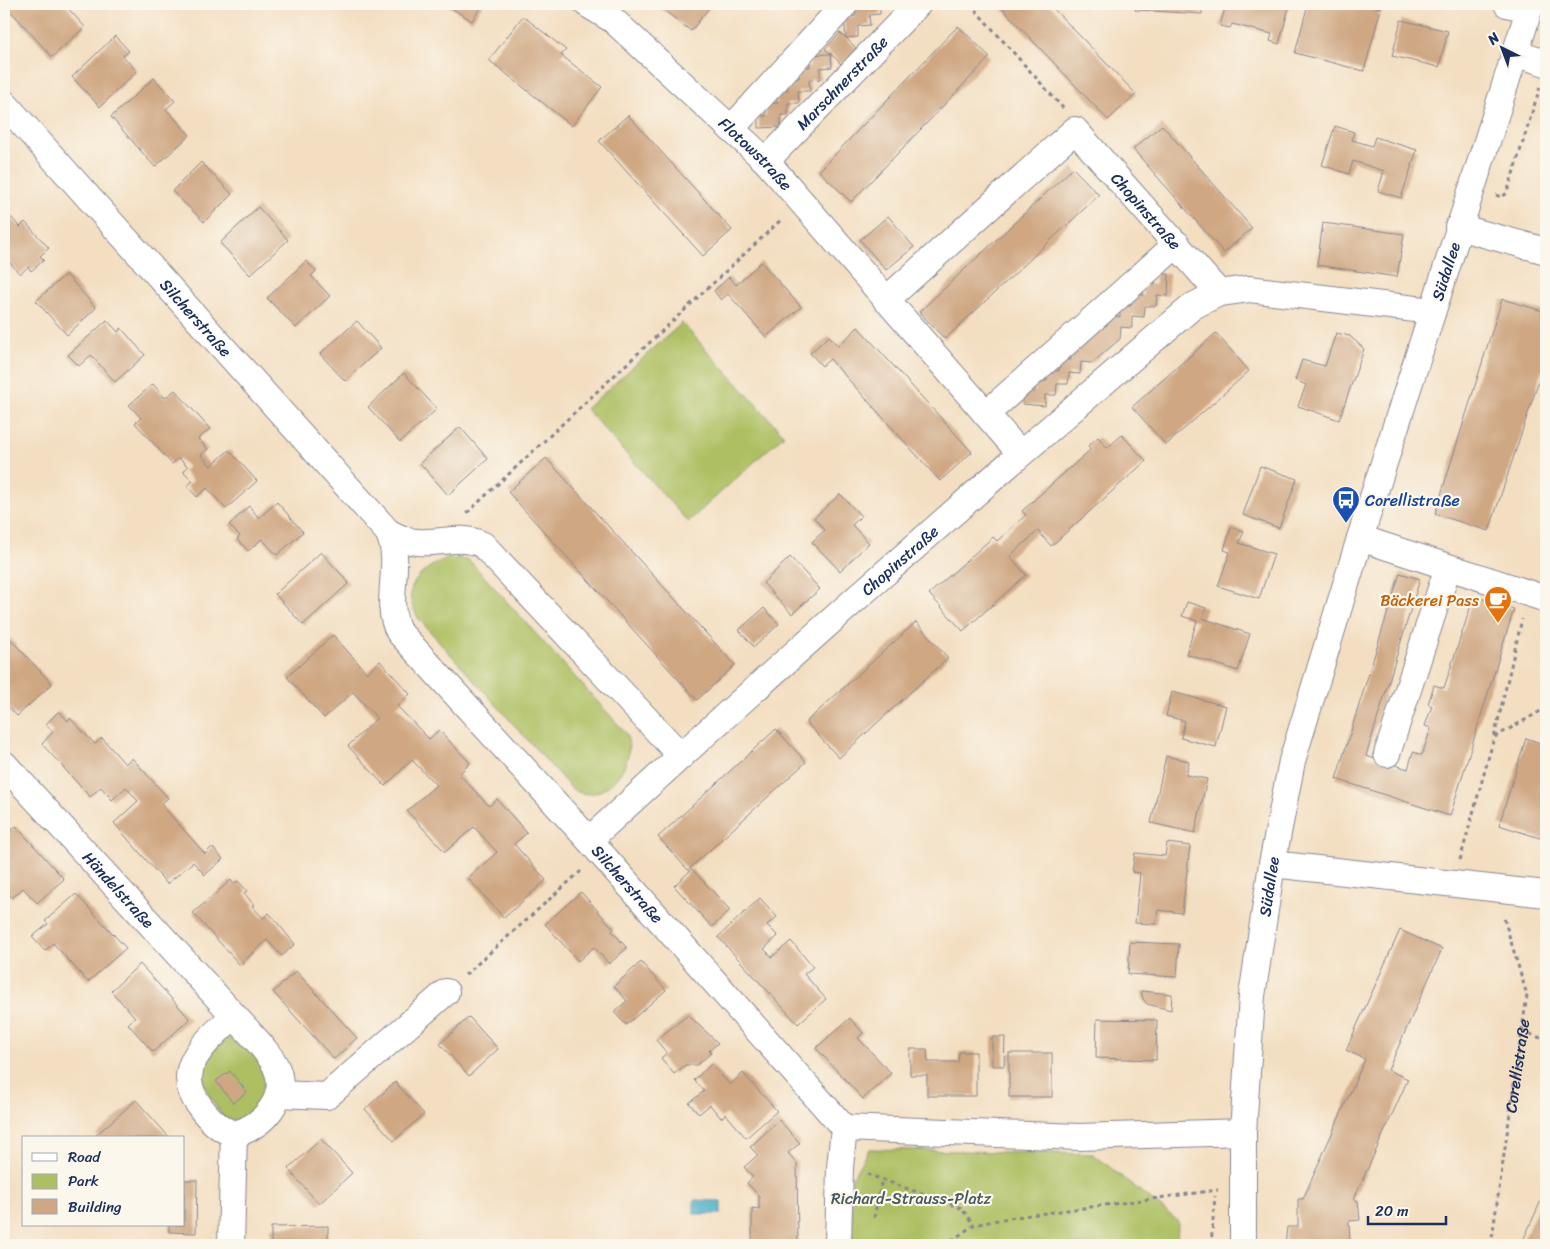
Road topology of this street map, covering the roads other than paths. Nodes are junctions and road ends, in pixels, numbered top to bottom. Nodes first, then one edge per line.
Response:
1 (587, 4) edge
2 (845, 4) edge
3 (918, 4) edge
4 (1522, 6) edge
5 (620, 12) edge
6 (1514, 53) junction
7 (1543, 73) edge
8 (4, 103) edge
9 (731, 129) junction
10 (766, 161) junction
11 (1458, 227) junction
12 (1177, 244) junction
13 (1546, 251) edge
14 (1219, 293) junction
15 (886, 300) junction
16 (1432, 311) junction
17 (986, 414) junction
18 (1020, 453) junction
19 (388, 532) junction
20 (1360, 538) junction
21 (1448, 567) junction
22 (1537, 596) edge
23 (1387, 754) dead end
24 (681, 756) junction
25 (4, 764) edge
26 (595, 847) junction
27 (1272, 864) junction
28 (1546, 894) edge
29 (446, 992) road end
30 (233, 1016) junction
31 (278, 1094) junction
32 (844, 1128) junction
33 (1243, 1132) junction
34 (234, 1134) junction
35 (232, 1245) edge
36 (838, 1245) edge
37 (1243, 1245) edge

1 - 5 street, Flotowstraße
2 - 9 street
3 - 10 street, Marschnerstraße
4 - 6 street, Südallee
5 - 9 street, Flotowstraße
6 - 7 street
6 - 11 street, Südallee
8 - 19 street, Silcherstraße
9 - 10 street, Flotowstraße
10 - 15 street, Flotowstraße
11 - 13 street
11 - 16 street, Südallee
12 - 14 street, Chopinstraße
12 - 15 street, Chopinstraße
12 - 17 street
14 - 16 street, Chopinstraße
14 - 18 street, Chopinstraße
15 - 17 street, Flotowstraße
16 - 20 street, Südallee
17 - 18 street, Flotowstraße
18 - 24 street, Chopinstraße
19 - 24 street, Silcherstraße
19 - 26 street, Silcherstraße
20 - 21 street
20 - 27 street, Südallee
21 - 22 street
21 - 23 street
24 - 26 street, Chopinstraße
25 - 30 street, Händelstraße
26 - 32 street, Silcherstraße
27 - 28 street
27 - 33 street, Südallee
29 - 31 street
30 - 31 street, Händelstraße
30 - 34 street
31 - 34 street
32 - 33 street
32 - 36 street
33 - 37 street, Südallee
34 - 35 street

